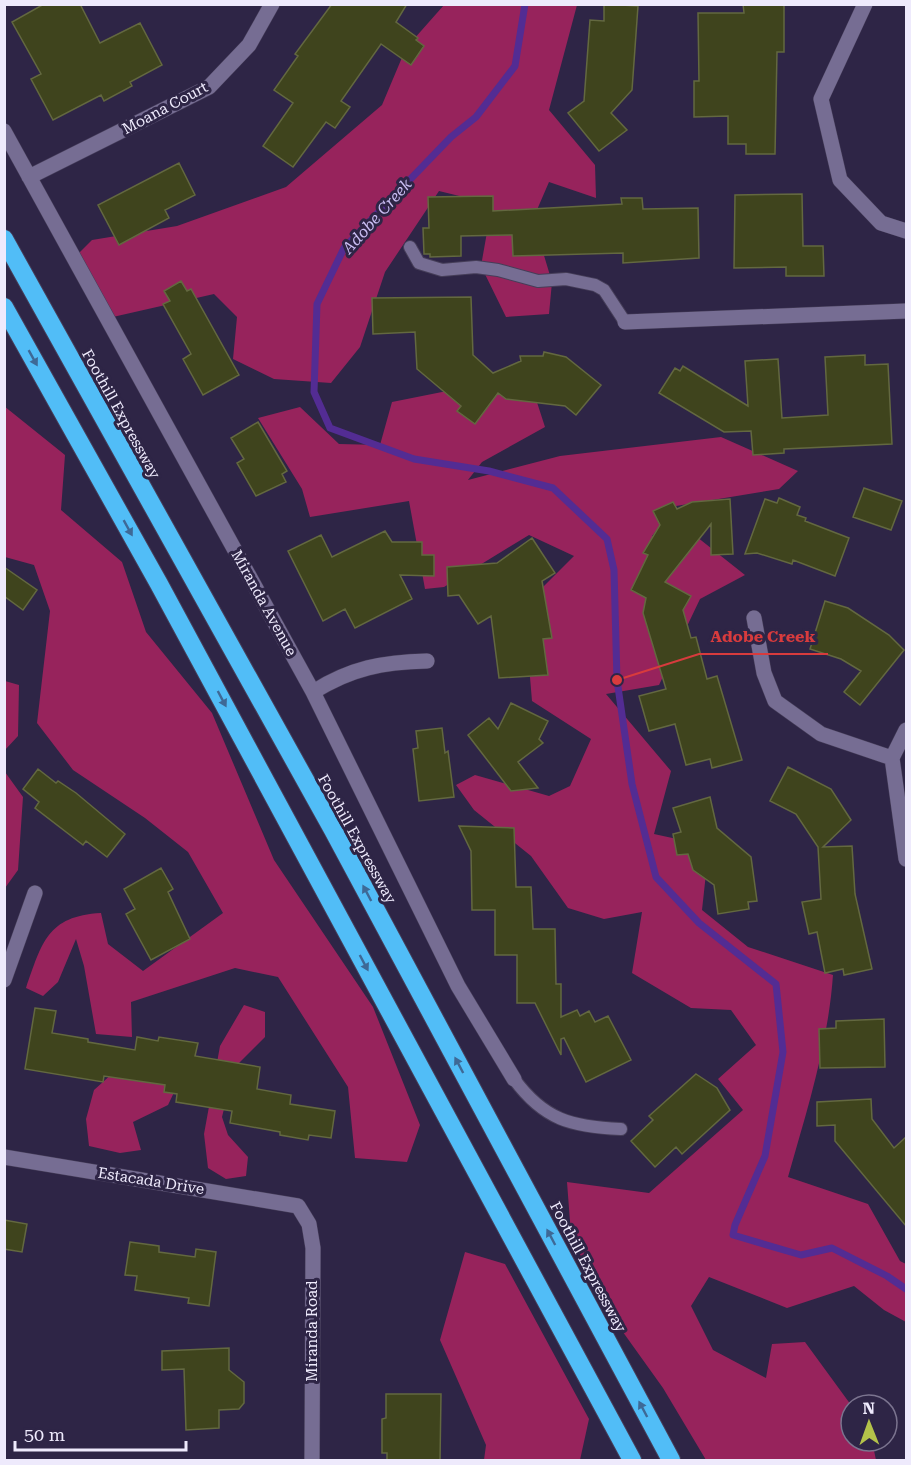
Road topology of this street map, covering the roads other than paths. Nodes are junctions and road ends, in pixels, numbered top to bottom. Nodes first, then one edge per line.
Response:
1 (272, 4) edge
2 (865, 4) edge
3 (4, 131) edge
4 (29, 177) junction
5 (906, 231) edge
6 (4, 239) edge
7 (410, 248) dead end
8 (4, 307) edge
9 (906, 311) edge
10 (625, 322) joint
11 (754, 618) dead end
12 (427, 662) dead end
13 (313, 692) junction
14 (906, 730) edge
15 (892, 758) junction
16 (906, 859) edge
17 (35, 893) dead end
18 (4, 980) edge
19 (514, 1079) joint
20 (621, 1129) dead end
21 (4, 1157) edge
22 (298, 1206) joint
23 (312, 1461) edge
24 (632, 1461) edge
25 (671, 1461) edge

1 - 4 street, Moana Court
2 - 5 street
3 - 4 street, Miranda Avenue
4 - 13 street, Miranda Avenue
25 -> 6 highway, Foothill Expressway
7 - 10 lane
8 -> 24 highway
9 - 10 street
11 - 15 street
12 - 13 street
13 - 19 street, Miranda Avenue
14 - 15 street
15 - 16 street
17 - 18 street
19 - 20 lane
21 - 22 street, Estacada Drive
22 - 23 street, Miranda Road

